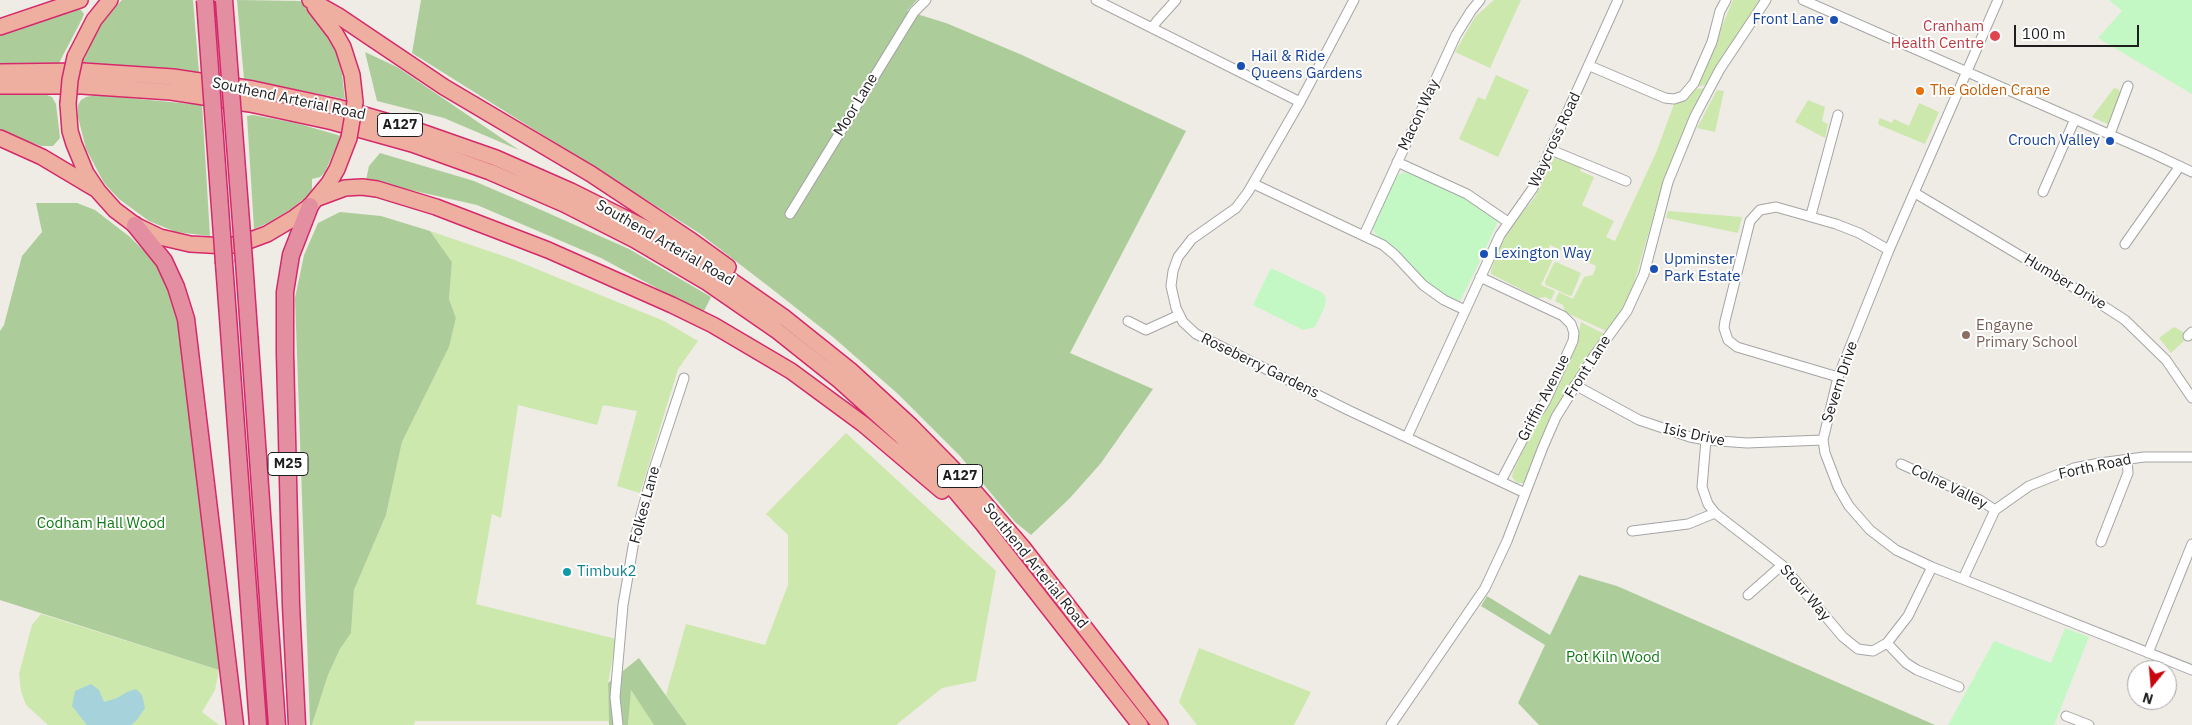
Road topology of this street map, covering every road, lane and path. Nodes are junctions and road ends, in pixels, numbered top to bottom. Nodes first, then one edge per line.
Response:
1 (80, 0) edge
2 (110, 0) edge
3 (204, 0) edge
4 (224, 0) edge
5 (310, 0) edge
6 (926, 0) edge
7 (1096, 0) edge
8 (1176, 0) edge
9 (1354, 0) edge
10 (1480, 0) edge
11 (1618, 0) edge
12 (1726, 0) edge
13 (1766, 0) edge
14 (1803, 0) edge
15 (1998, 0) edge
16 (0, 27) edge
17 (1152, 28) junction
18 (1590, 66) junction
19 (0, 72) edge
20 (1967, 72) junction
21 (0, 86) edge
22 (2128, 86) dead end
23 (1300, 102) junction
24 (1838, 115) dead end
25 (2074, 119) junction
26 (2110, 134) junction
27 (0, 138) edge
28 (1551, 150) junction
29 (1397, 162) junction
30 (2180, 166) junction
31 (2192, 172) edge
32 (1626, 181) dead end
33 (1254, 184) junction
34 (96, 189) junction
35 (2043, 192) dead end
36 (1915, 193) junction
37 (314, 202) junction
38 (790, 214) dead end
39 (1811, 215) junction
40 (1508, 222) junction
41 (135, 225) junction
42 (1364, 234) junction
43 (2125, 244) dead end
44 (1889, 250) junction
45 (1480, 277) junction
46 (1465, 310) junction
47 (1179, 315) junction
48 (1128, 321) dead end
49 (1838, 377) junction
50 (684, 378) dead end
51 (1575, 384) junction
52 (2192, 398) edge
53 (1407, 437) junction
54 (1706, 440) junction
55 (1823, 440) junction
56 (939, 453) junction
57 (2192, 457) edge
58 (2127, 459) junction
59 (1902, 464) dead end
60 (1501, 481) junction
61 (1525, 493) junction
62 (1995, 510) junction
63 (1715, 513) junction
64 (1632, 531) dead end
65 (2102, 542) dead end
66 (2192, 544) edge
67 (1011, 558) junction
68 (1782, 564) junction
69 (1932, 567) junction
70 (2182, 567) junction
71 (2192, 570) edge
72 (1963, 580) junction
73 (1748, 595) dead end
74 (1887, 643) junction
75 (2148, 653) junction
76 (2192, 670) edge
77 (1959, 687) dead end
78 (2066, 716) dead end
79 (235, 725) edge
80 (258, 725) edge
81 (276, 725) edge
82 (297, 725) edge
83 (618, 725) edge
84 (1140, 725) edge
85 (1160, 725) edge
86 (1391, 725) edge
87 (2089, 725) edge

1 - 16 highway
2 - 34 highway, bridge
3 - 80 highway, bridge
4 - 81 highway, M25, bridge
5 - 37 highway, bridge
5 - 56 highway
6 - 38 street, Moor Lane
7 - 17 street
8 - 17 street
9 - 23 street, Roseberry Gardens
10 - 29 street, Macon Way
11 - 18 street, Waycross Road
12 - 18 street
13 - 51 street, Front Lane
14 - 20 street
15 - 20 street, Severn Drive
17 - 23 street
18 - 28 street, Waycross Road
19 - 56 highway, Southend Arterial Road / A127
20 - 25 street
20 - 36 street, Severn Drive
21 - 67 highway, Southend Arterial Road / A127
22 - 26 street
23 - 33 street, Roseberry Gardens
24 - 39 street
25 - 26 street
25 - 35 street
26 - 30 street
27 - 34 highway
28 - 32 street
28 - 40 street, Waycross Road
29 - 40 street
29 - 42 street, Macon Way
30 - 31 street
30 - 43 street
33 - 42 street
33 - 47 street, Roseberry Gardens
34 - 41 highway
36 - 44 street, Severn Drive
36 - 52 street, Humber Drive
37 - 41 highway
37 - 67 highway
37 - 82 highway, M25
39 - 44 street
39 - 49 street
40 - 45 street, Waycross Road
41 - 79 highway
42 - 46 street
44 - 49 street, Severn Drive
45 - 46 street, Waycross Road
45 - 60 street, Griffin Avenue
46 - 53 street, Waycross Road
47 - 48 street
47 - 53 street, Roseberry Gardens
49 - 55 street, Severn Drive
50 - 83 street, Folkes Lane
51 - 54 street, Isis Drive
51 - 61 street, Front Lane
53 - 60 street, Roseberry Gardens
54 - 55 street, Isis Drive
54 - 63 street, Stour Way
55 - 69 street, Severn Drive
56 - 85 highway, Southend Arterial Road / A127
57 - 58 street, Forth Road
58 - 62 street, Forth Road
58 - 65 street
59 - 62 street, Colne Valley
60 - 61 street, Roseberry Gardens
61 - 86 street, Front Lane
62 - 72 street
63 - 64 street
63 - 68 street, Stour Way
66 - 70 street
67 - 84 highway, Southend Arterial Road / A127
68 - 73 street
68 - 74 street, Stour Way
69 - 72 street, Severn Drive
69 - 74 street
70 - 71 street
70 - 75 street
72 - 75 street, Severn Drive
74 - 77 street
75 - 76 street, Severn Drive
78 - 87 street

